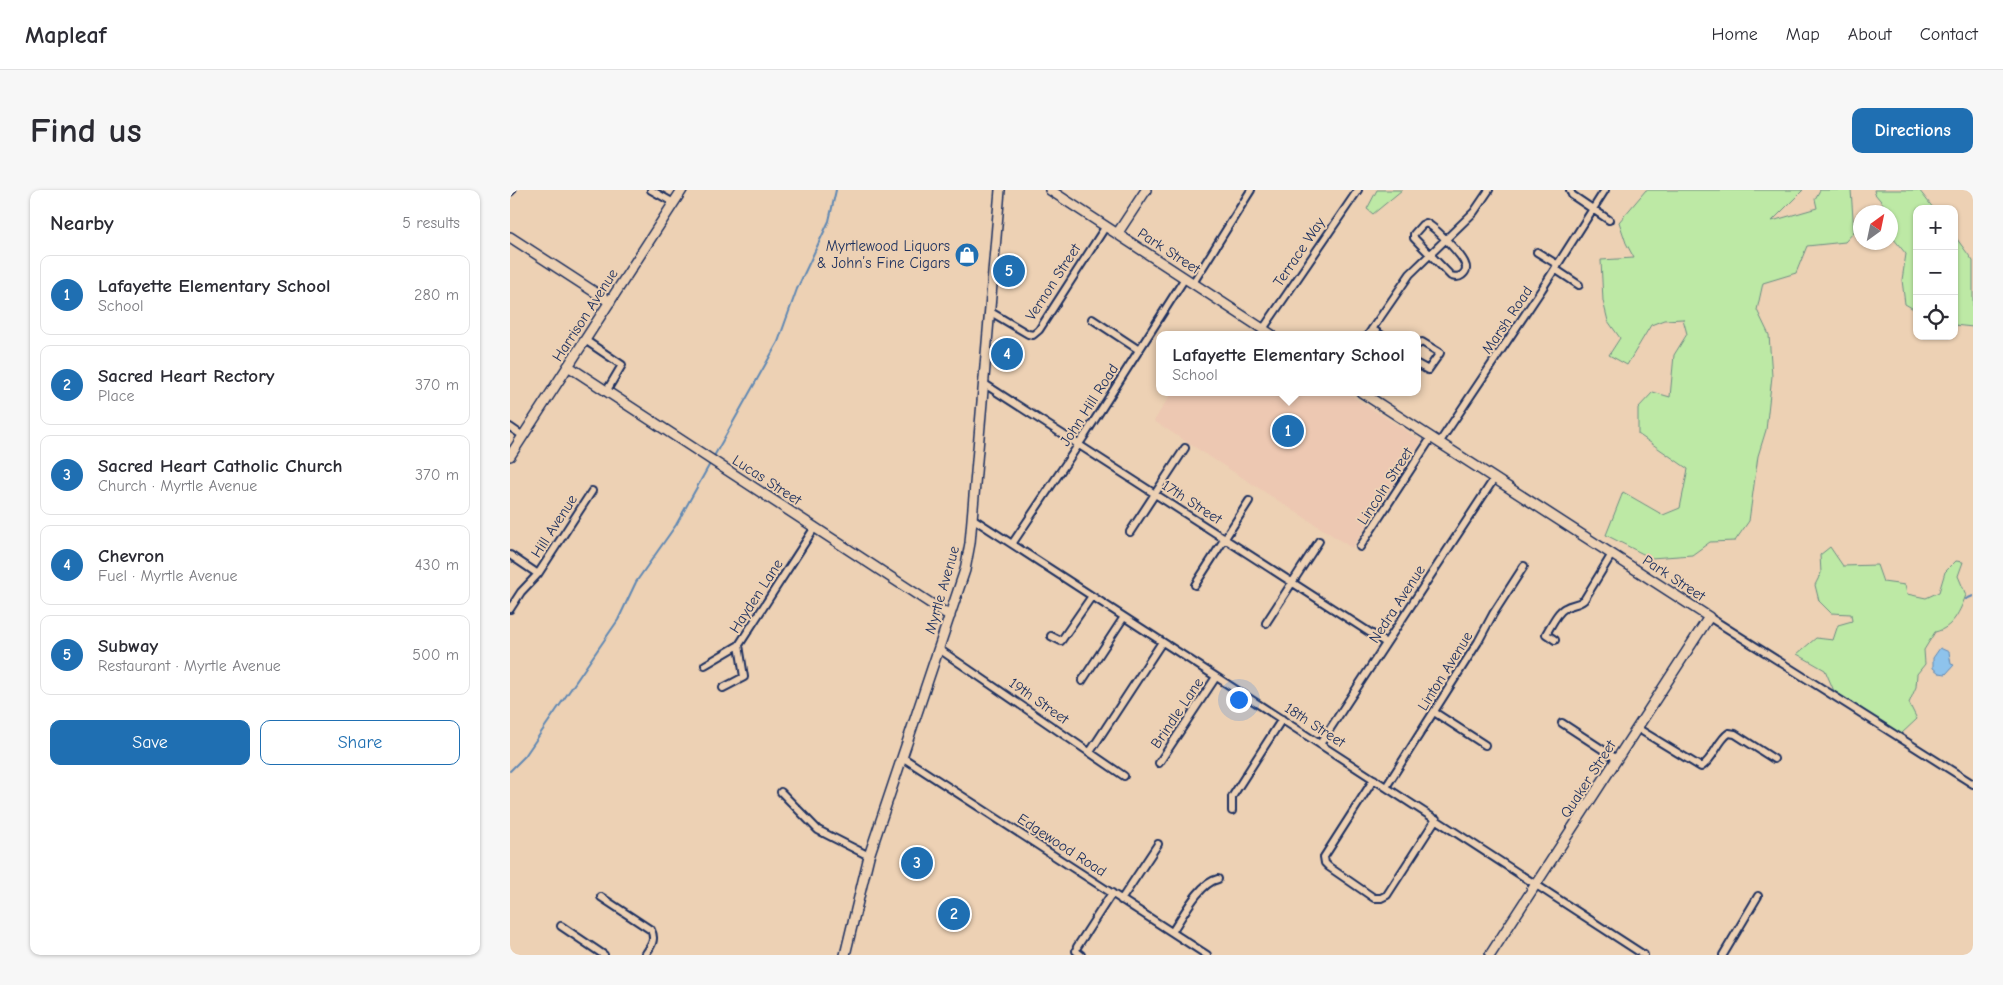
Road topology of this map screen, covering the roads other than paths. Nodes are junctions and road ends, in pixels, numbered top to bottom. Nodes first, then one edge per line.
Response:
1 (651, 190) edge
2 (682, 190) edge
3 (1000, 190) edge
4 (1050, 190) edge
5 (1146, 190) edge
6 (1251, 190) edge
7 (1358, 190) edge
8 (1489, 190) edge
9 (1570, 190) edge
10 (1605, 190) edge
11 (674, 203) junction
12 (1592, 209) junction
13 (1609, 220) dead end
14 (1106, 226) junction
15 (1117, 234) junction
16 (510, 237) edge
17 (1445, 240) junction
18 (1537, 252) dead end
19 (1430, 254) junction
20 (1556, 267) junction
21 (1189, 280) junction
22 (1579, 285) dead end
23 (610, 302) junction
24 (989, 311) junction
25 (1092, 319) dead end
26 (1263, 329) junction
27 (1266, 331) edge
28 (1371, 331) edge
29 (585, 340) junction
30 (1421, 343) edge
31 (1139, 350) junction
32 (568, 366) junction
33 (1421, 366) edge
34 (984, 383) junction
35 (606, 392) junction
36 (1367, 396) edge
37 (510, 427) edge
38 (523, 436) junction
39 (1435, 441) junction
40 (1079, 444) junction
41 (1185, 448) dead end
42 (510, 456) edge
43 (1494, 479) junction
44 (592, 491) dead end
45 (1155, 493) junction
46 (1249, 501) dead end
47 (972, 518) junction
48 (815, 527) junction
49 (1130, 532) dead end
50 (1225, 538) junction
51 (1319, 541) dead end
52 (1012, 544) junction
53 (1360, 548) dead end
54 (1612, 554) junction
55 (510, 555) edge
56 (1524, 566) dead end
57 (538, 574) junction
58 (1292, 582) junction
59 (1194, 585) dead end
60 (1092, 596) junction
61 (510, 609) edge
62 (950, 616) junction
63 (1124, 617) junction
64 (1709, 617) junction
65 (1266, 623) dead end
66 (1051, 636) dead end
67 (1555, 640) dead end
68 (1162, 642) junction
69 (1386, 643) junction
70 (739, 645) junction
71 (939, 649) junction
72 (705, 665) dead end
73 (1216, 677) junction
74 (1082, 681) dead end
75 (723, 688) dead end
76 (1434, 712) junction
77 (1282, 719) junction
78 (1562, 723) dead end
79 (1637, 728) junction
80 (1320, 744) junction
81 (1485, 745) dead end
82 (1090, 752) junction
83 (902, 757) junction
84 (1618, 759) junction
85 (1774, 759) dead end
86 (1159, 763) dead end
87 (1124, 776) dead end
88 (1374, 779) junction
89 (1973, 784) edge
90 (1386, 787) junction
91 (781, 792) dead end
92 (1232, 812) dead end
93 (1436, 820) junction
94 (1158, 844) dead end
95 (869, 856) junction
96 (1218, 879) dead end
97 (1536, 884) junction
98 (1112, 893) junction
99 (1758, 896) dead end
100 (601, 898) dead end
101 (1121, 900) junction
102 (561, 926) dead end
103 (1172, 932) junction
104 (604, 955) edge
105 (645, 955) edge
106 (845, 955) edge
107 (1081, 955) edge
108 (1207, 955) edge
109 (1490, 955) edge
110 (1644, 955) edge
111 (1723, 955) edge

1 - 11 street
2 - 11 street, Harrison Avenue
3 - 24 street, Myrtle Avenue
4 - 14 street, Park Street
5 - 15 street
6 - 21 street, John Hill Road
7 - 26 street, Terrace Way
8 - 17 street
9 - 12 street
10 - 12 street
11 - 23 street, Harrison Avenue
12 - 13 street
12 - 20 street, Marsh Road
14 - 15 street, Park Street
14 - 24 street, Vernon Street
15 - 21 street, Park Street
16 - 23 street
17 - 19 street
17 - 19 street
17 - 19 street
18 - 20 street
19 - 28 street
20 - 22 street
20 - 39 street, Marsh Road
21 - 26 street, Park Street
21 - 31 street, John Hill Road
23 - 29 street, Harrison Avenue
24 - 34 street, Myrtle Avenue
25 - 31 street
26 - 27 street, Park Street
29 - 32 street, Harrison Avenue
29 - 35 street
30 - 33 street
31 - 40 street, John Hill Road
32 - 35 street, Lucas Street
32 - 38 street, Harrison Avenue
34 - 40 street, 17th Street
34 - 47 street, Myrtle Avenue
35 - 48 street, Lucas Street
36 - 39 street, Park Street
37 - 38 street
38 - 42 street, Harrison Avenue
39 - 43 street, Park Street
39 - 53 street, Lincoln Street
40 - 45 street, 17th Street
40 - 52 street, John Hill Road
41 - 45 street
43 - 54 street, Park Street
43 - 69 street, Nedra Avenue
44 - 57 street, Hill Avenue
45 - 49 street
45 - 50 street, 17th Street
46 - 50 street
47 - 52 street, 18th Street
47 - 62 street, Myrtle Avenue
48 - 62 street, Lucas Street
48 - 70 street, Hayden Lane
50 - 58 street, 17th Street
50 - 59 street
51 - 58 street
52 - 60 street, 18th Street
54 - 64 street, Park Street
54 - 67 street
55 - 57 street
56 - 76 street, Linton Avenue
57 - 61 street, Hill Avenue
58 - 65 street
58 - 69 street, 17th Street
60 - 63 street, 18th Street
60 - 66 street
62 - 71 street, Myrtle Avenue
63 - 68 street, 18th Street
63 - 74 street
64 - 79 street, Quaker Street
64 - 89 street, Park Street
68 - 73 street, 18th Street
68 - 82 street
69 - 80 street, Nedra Avenue
70 - 72 street, Hayden Lane
70 - 75 street
71 - 82 street, 19th Street
71 - 83 street, Myrtle Avenue
73 - 77 street, 18th Street
73 - 86 street, Brindle Lane
76 - 81 street
76 - 90 street, Linton Avenue
77 - 80 street, 18th Street
77 - 92 street
78 - 84 street
79 - 84 street, Quaker Street
79 - 85 street
80 - 88 street, 18th Street
82 - 87 street, 19th Street
83 - 95 street, Myrtle Avenue
83 - 98 street, Edgewood Road
84 - 97 street, Quaker Street
88 - 90 street, 18th Street
88 - 93 street
90 - 93 street, 18th Street
91 - 95 street
93 - 97 street, 18th Street
94 - 101 street
95 - 106 street, Myrtle Avenue
96 - 103 street
97 - 109 street, Quaker Street
97 - 110 street, 18th Street
98 - 101 street, Edgewood Road
98 - 107 street
99 - 111 street
100 - 105 street
101 - 103 street, Edgewood Road
102 - 104 street
103 - 108 street, Edgewood Road

